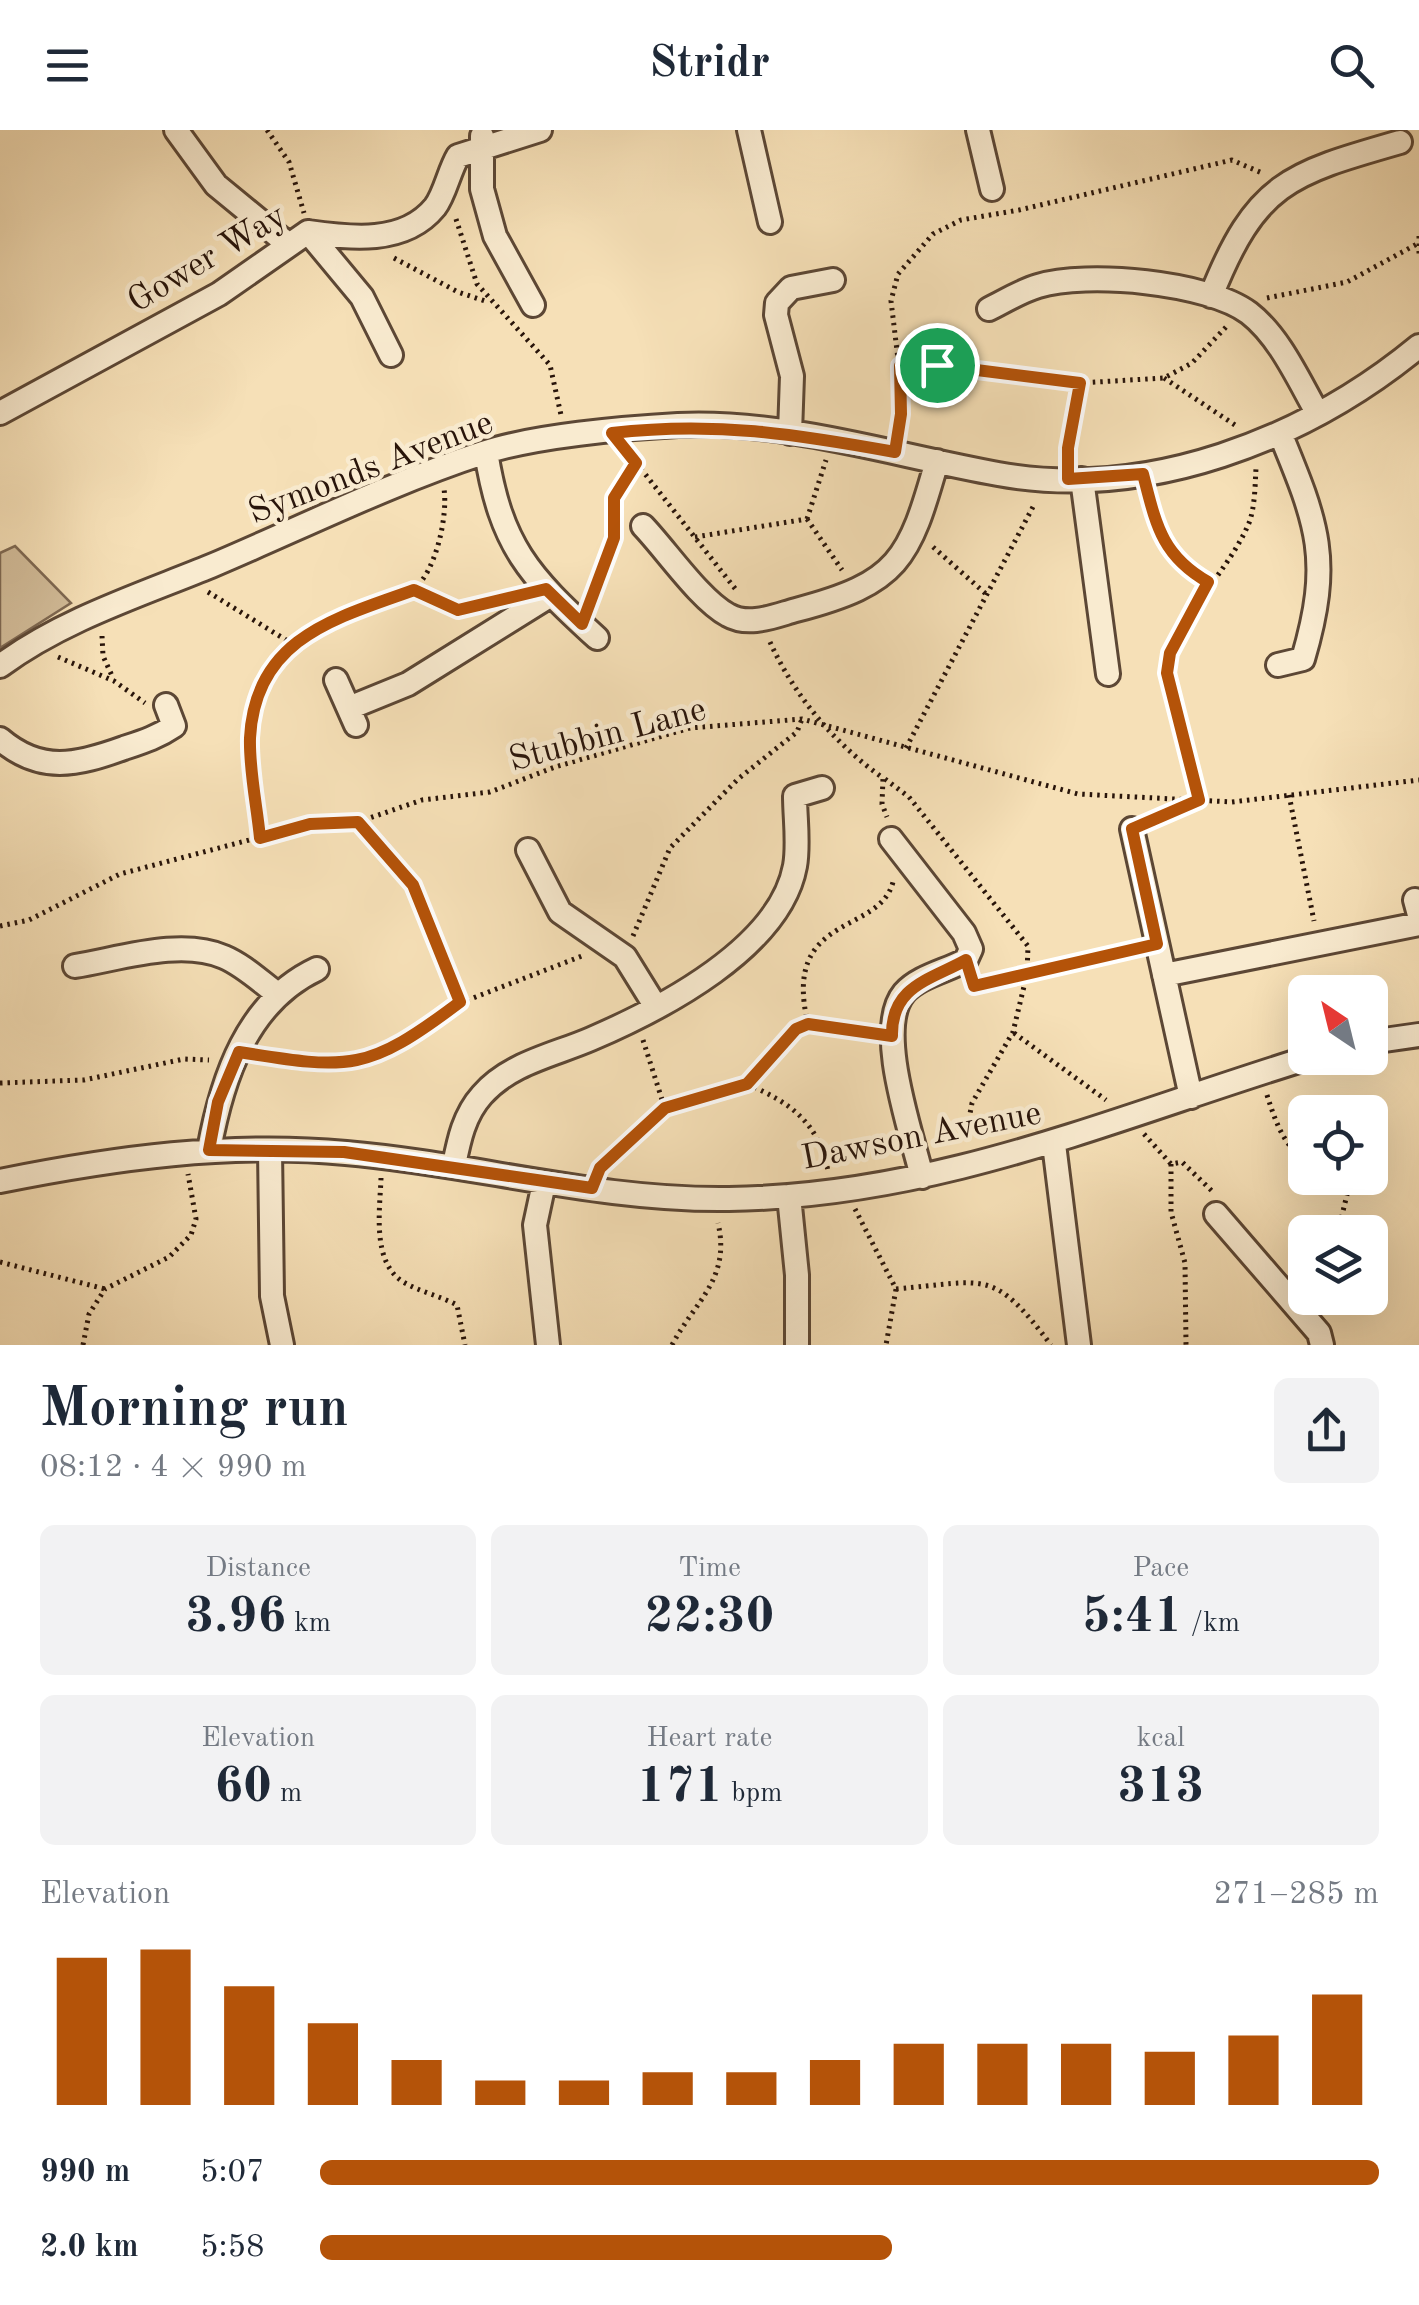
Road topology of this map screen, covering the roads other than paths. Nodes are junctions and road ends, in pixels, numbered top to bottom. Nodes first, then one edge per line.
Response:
1 (176, 130) edge
2 (540, 130) edge
3 (749, 130) edge
4 (978, 130) edge
5 (1398, 136) edge
6 (482, 138) edge
7 (1409, 164) dead end
8 (992, 189) dead end
9 (770, 222) dead end
10 (298, 239) junction
11 (833, 280) dead end
12 (1211, 296) junction
13 (533, 305) dead end
14 (989, 309) dead end
15 (1419, 346) edge
16 (391, 355) dead end
17 (0, 413) edge
18 (1318, 414) junction
19 (790, 433) junction
20 (1280, 433) junction
21 (486, 452) junction
22 (936, 461) junction
23 (1075, 479) junction
24 (643, 526) dead end
25 (552, 595) junction
26 (589, 631) road end
27 (1278, 665) dead end
28 (0, 666) edge
29 (1108, 674) dead end
30 (336, 680) dead end
31 (166, 705) road end
32 (0, 740) edge
33 (822, 788) dead end
34 (1132, 829) road end
35 (891, 840) road end
36 (528, 850) dead end
37 (1419, 924) edge
38 (74, 966) dead end
39 (318, 969) dead end
40 (1164, 975) junction
41 (276, 993) junction
42 (646, 1012) junction
43 (1419, 1034) edge
44 (1388, 1039) edge
45 (1288, 1065) edge
46 (1191, 1097) junction
47 (1054, 1144) junction
48 (209, 1150) junction
49 (270, 1150) junction
50 (454, 1166) junction
51 (922, 1177) junction
52 (0, 1181) edge
53 (544, 1182) junction
54 (789, 1196) junction
55 (1216, 1214) road end
56 (272, 1342) edge
57 (548, 1345) edge
58 (797, 1345) edge
59 (1079, 1345) edge
60 (1322, 1345) edge

1 - 10 street
2 - 6 street, Gower Way
3 - 9 street
4 - 8 street
5 - 7 street
5 - 12 street
6 - 10 street, Gower Way
6 - 13 street
10 - 16 street
10 - 17 street, Gower Way
11 - 19 street
12 - 14 street
12 - 18 street
15 - 18 street, Symonds Avenue
18 - 20 street, Symonds Avenue
19 - 21 street, Symonds Avenue
19 - 22 street, Symonds Avenue
20 - 23 street, Symonds Avenue
20 - 27 street
21 - 25 street
21 - 28 street, Symonds Avenue
22 - 23 street, Symonds Avenue
22 - 24 street
23 - 29 street
25 - 26 street
25 - 30 street
31 - 32 street
33 - 42 street
34 - 40 street
35 - 51 street
36 - 42 street
37 - 40 street
38 - 41 street
39 - 41 street
40 - 46 street
41 - 48 street
42 - 50 street
43 - 44 street
45 - 46 street, Dawson Avenue
46 - 47 street, Dawson Avenue
47 - 51 street, Dawson Avenue
47 - 59 street
48 - 49 street, Dawson Avenue
48 - 52 street, Dawson Avenue
49 - 50 street, Dawson Avenue
49 - 56 street
50 - 53 street, Dawson Avenue
51 - 54 street, Dawson Avenue
53 - 54 street, Dawson Avenue
53 - 57 street
54 - 58 street
55 - 60 street

